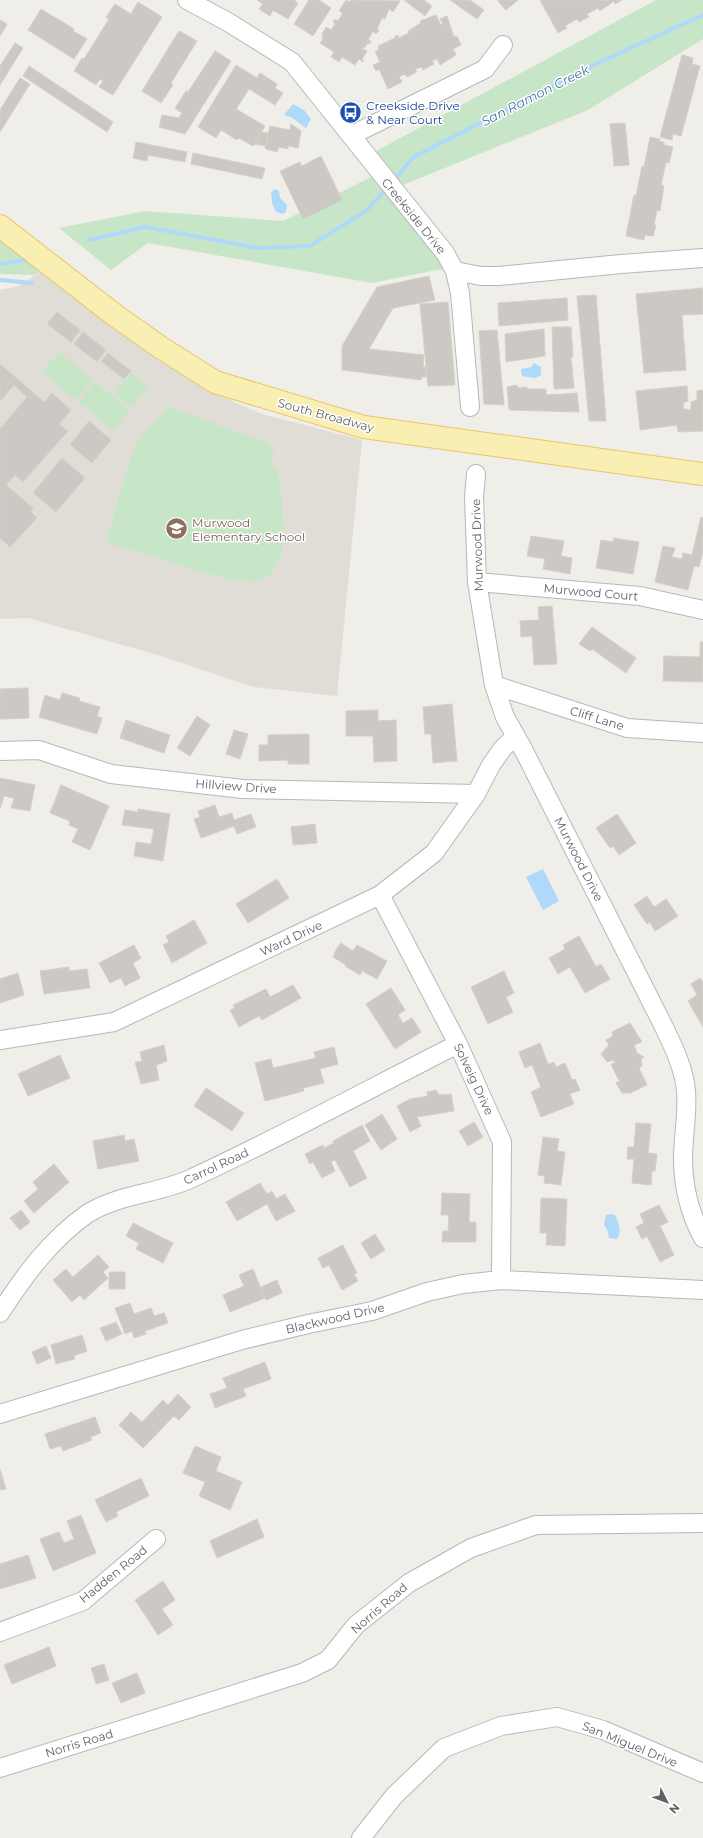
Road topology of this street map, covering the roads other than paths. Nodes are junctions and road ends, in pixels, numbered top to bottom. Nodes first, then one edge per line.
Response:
1 (187, 0) edge
2 (503, 45) dead end
3 (352, 135) junction
4 (0, 226) edge
5 (703, 258) edge
6 (455, 270) junction
7 (466, 291) dead end
8 (476, 474) dead end
9 (703, 474) edge
10 (477, 582) junction
11 (703, 610) edge
12 (494, 686) junction
13 (703, 733) edge
14 (516, 736) junction
15 (0, 750) edge
16 (476, 794) junction
17 (380, 895) junction
18 (0, 1040) edge
19 (458, 1044) junction
20 (703, 1238) edge
21 (501, 1280) junction
22 (703, 1290) edge
23 (0, 1314) edge
24 (0, 1414) edge
25 (703, 1523) edge
26 (156, 1539) dead end
27 (0, 1632) edge
28 (0, 1768) edge
29 (703, 1773) edge
30 (361, 1838) edge

1 - 3 street, Creekside Drive
2 - 3 street
3 - 6 street, Creekside Drive
4 - 9 main road, South Broadway
5 - 6 street
6 - 7 street
8 - 10 street, Murwood Drive
10 - 11 street, Murwood Court
10 - 12 street, Murwood Drive
12 - 13 street, Cliff Lane
12 - 14 street, Murwood Drive
14 - 16 street, Ward Drive
14 - 20 street, Murwood Drive
15 - 16 street, Hillview Drive
16 - 17 street, Ward Drive
17 - 18 street, Ward Drive
17 - 19 street, Solveig Drive
19 - 21 street, Solveig Drive
19 - 23 street, Carrol Road
21 - 22 street, Blackwood Drive
21 - 24 street, Blackwood Drive
25 - 28 street, Norris Road
26 - 27 street, Hadden Road
29 - 30 street, San Miguel Drive

